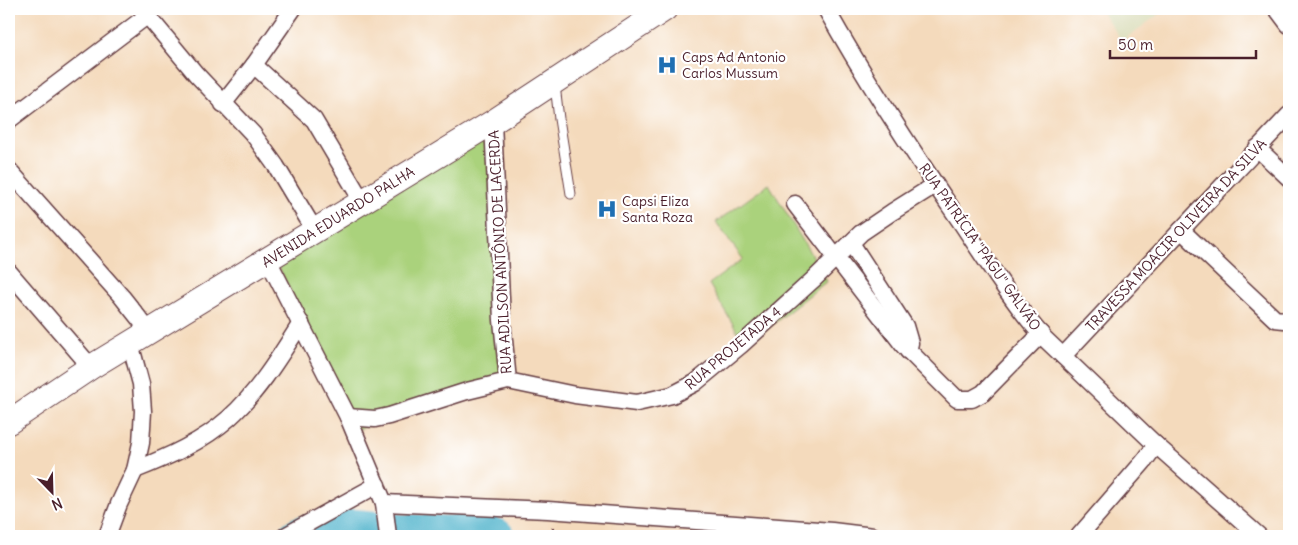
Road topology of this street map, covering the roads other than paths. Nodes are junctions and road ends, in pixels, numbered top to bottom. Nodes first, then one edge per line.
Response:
1 (293, 9) edge
2 (665, 9) edge
3 (826, 9) edge
4 (1277, 9) edge
5 (145, 12) edge
6 (1289, 25) edge
7 (254, 65) junction
8 (554, 82) junction
9 (223, 104) junction
10 (1289, 115) edge
11 (9, 120) edge
12 (493, 122) junction
13 (1257, 148) junction
14 (9, 170) edge
15 (1289, 178) edge
16 (935, 185) junction
17 (571, 194) dead end
18 (362, 201) junction
19 (795, 204) dead end
20 (1182, 230) junction
21 (315, 231) junction
22 (851, 243) junction
23 (836, 258) junction
24 (268, 260) junction
25 (9, 272) edge
26 (1289, 318) edge
27 (301, 322) junction
28 (1041, 334) junction
29 (140, 337) junction
30 (908, 351) junction
31 (1063, 356) junction
32 (91, 366) junction
33 (508, 381) junction
34 (348, 417) junction
35 (9, 422) edge
36 (1156, 445) junction
37 (135, 470) junction
38 (377, 485) junction
39 (385, 510) junction
40 (108, 536) edge
41 (285, 536) edge
42 (388, 536) edge
43 (873, 536) edge
44 (1079, 536) edge
45 (1259, 536) edge

1 - 7 street
2 - 8 street, AVENIDA EDUARDO PALHA
3 - 16 street, RUA PATRÍCIA "PAGU" GALVÃO
4 - 6 street
5 - 9 street
5 - 11 street
7 - 9 street
7 - 18 street
8 - 12 street, AVENIDA EDUARDO PALHA
8 - 17 lane
9 - 21 street
10 - 13 street, TRAVESSA MOACIR OLIVEIRA DA SILVA
12 - 18 street, AVENIDA EDUARDO PALHA
12 - 33 street, RUA ADILSON ANTÔNIO DE LACERDA
13 - 15 street
13 - 20 street, TRAVESSA MOACIR OLIVEIRA DA SILVA
14 - 29 street
16 - 22 street, RUA PROJETADA 4
16 - 28 street, RUA PATRÍCIA "PAGU" GALVÃO
18 - 21 street, AVENIDA EDUARDO PALHA
19 - 23 street
20 - 26 street
20 - 31 street, TRAVESSA MOACIR OLIVEIRA DA SILVA
21 - 24 street, AVENIDA EDUARDO PALHA
22 - 23 street, RUA PROJETADA 4
22 - 30 street
23 - 30 street
23 - 33 street, RUA PROJETADA 4
24 - 27 street
24 - 29 street, AVENIDA EDUARDO PALHA
25 - 32 street
27 - 34 street
27 - 37 street
28 - 30 street
28 - 31 street, RUA PATRÍCIA "PAGU" GALVÃO
29 - 32 street, AVENIDA EDUARDO PALHA
29 - 37 street
31 - 36 street, RUA PATRÍCIA "PAGU" GALVÃO
32 - 35 street, AVENIDA EDUARDO PALHA
33 - 34 street, RUA PROJETADA 4
34 - 38 street
36 - 44 street
36 - 45 street, RUA PATRÍCIA "PAGU" GALVÃO
37 - 40 street
38 - 39 street
38 - 41 street
39 - 42 street
39 - 43 street

